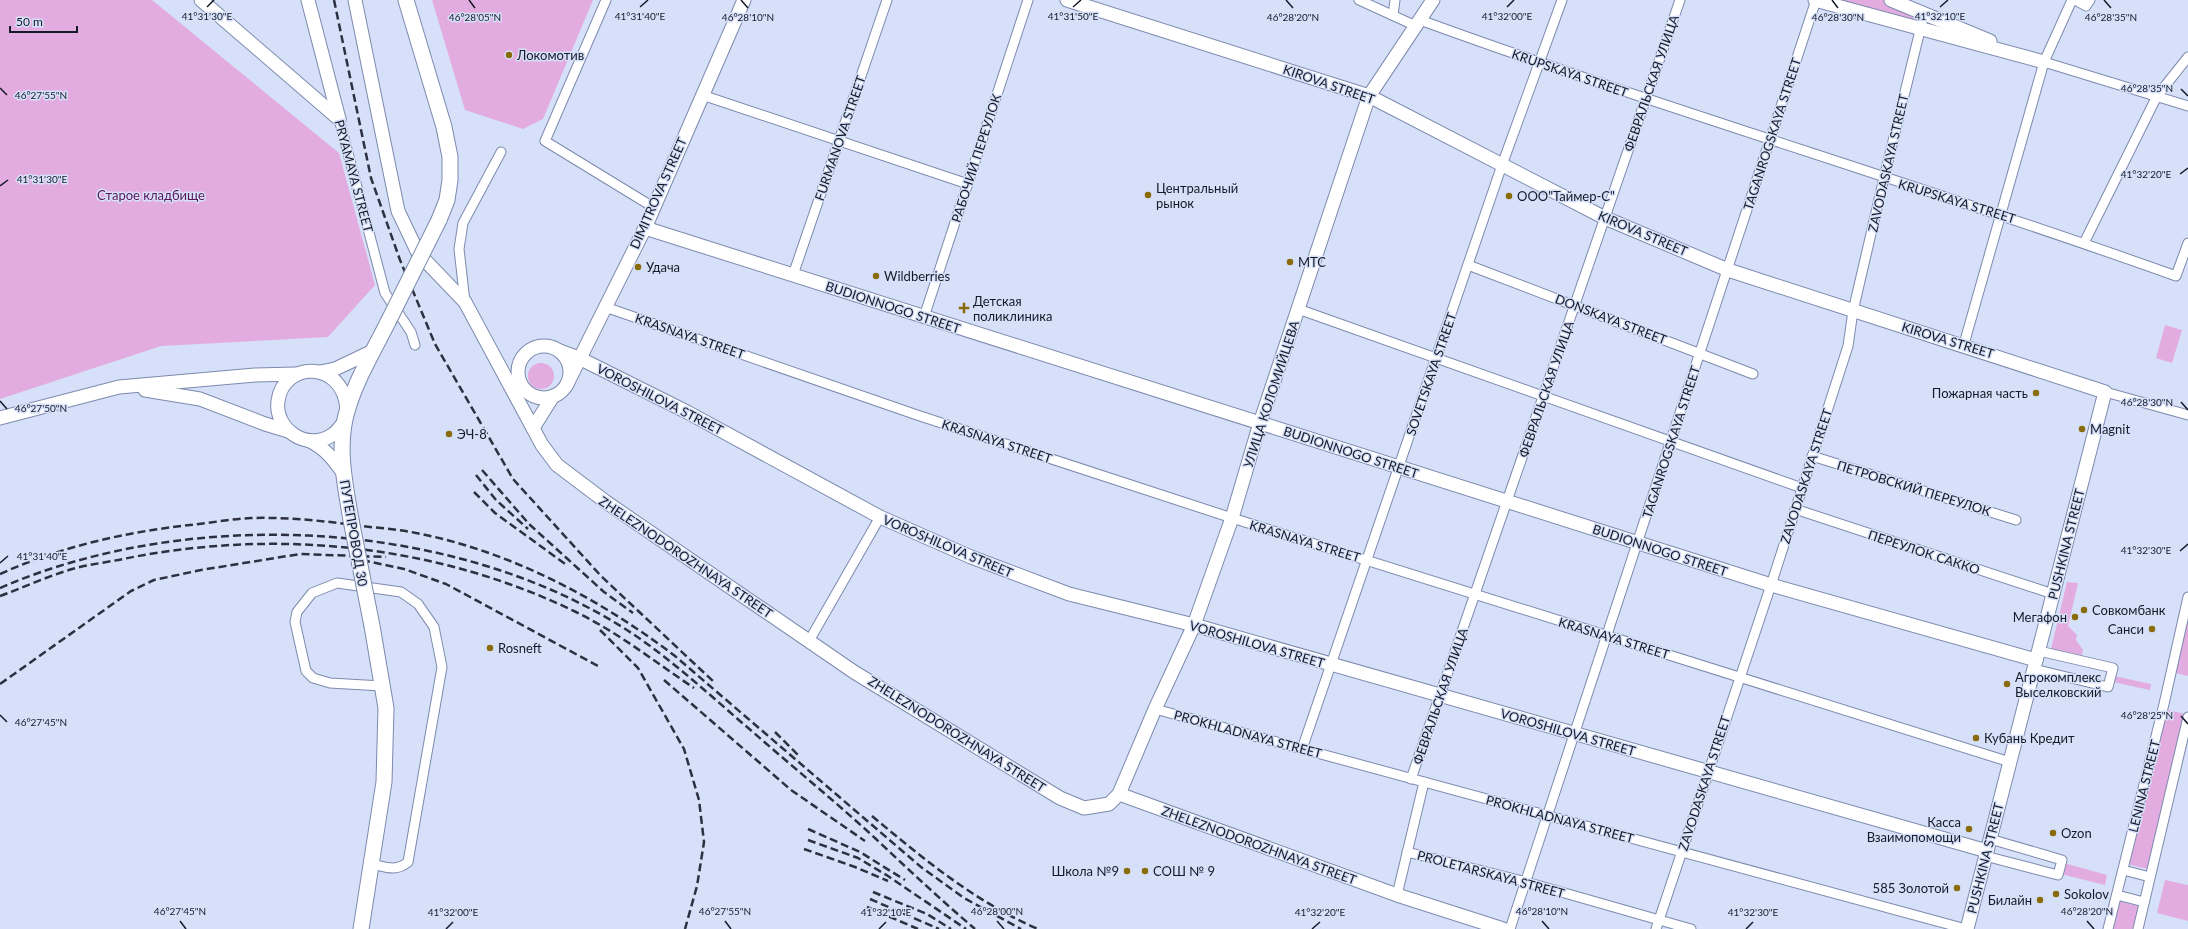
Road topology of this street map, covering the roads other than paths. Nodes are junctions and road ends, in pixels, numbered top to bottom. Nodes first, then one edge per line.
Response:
1 (308, 0) edge
2 (355, 0) edge
3 (406, 0) edge
4 (606, 0) edge
5 (744, 0) edge
6 (887, 0) edge
7 (1028, 0) edge
8 (1067, 0) edge
9 (1359, 0) edge
10 (1396, 0) edge
11 (1433, 0) edge
12 (1562, 0) edge
13 (1680, 0) edge
14 (1815, 0) edge
15 (1891, 0) edge
16 (2074, 0) edge
17 (208, 3) edge
18 (2088, 3) edge
19 (1924, 14) junction
20 (1392, 15) junction
21 (1418, 23) junction
22 (1919, 29) junction
23 (2188, 56) edge
24 (2044, 62) junction
25 (1540, 64) junction
26 (702, 95) junction
27 (1369, 96) junction
28 (2157, 96) junction
29 (1646, 99) junction
30 (2188, 106) edge
31 (339, 120) junction
32 (1771, 140) junction
33 (839, 141) junction
34 (501, 152) dead end
35 (1502, 165) junction
36 (1884, 178) junction
37 (968, 184) junction
38 (653, 207) junction
39 (2000, 214) junction
40 (1605, 218) junction
41 (645, 228) junction
42 (2084, 243) junction
43 (2188, 243) edge
44 (1468, 265) junction
45 (1728, 270) junction
46 (793, 276) junction
47 (465, 302) junction
48 (1575, 305) junction
49 (605, 307) junction
50 (1298, 309) junction
51 (1853, 311) junction
52 (924, 317) junction
53 (1964, 344) junction
54 (415, 345) dead end
55 (373, 351) junction
56 (560, 351) junction
57 (1701, 353) junction
58 (579, 358) junction
59 (1436, 358) junction
60 (501, 369) junction
61 (320, 372) junction
62 (297, 374) junction
63 (1753, 374) dead end
64 (567, 384) junction
65 (119, 387) junction
66 (524, 388) junction
67 (2105, 392) junction
68 (553, 396) junction
69 (1543, 396) junction
70 (347, 414) junction
71 (2188, 415) edge
72 (0, 418) edge
73 (1260, 423) junction
74 (533, 428) junction
75 (288, 431) junction
76 (310, 441) junction
77 (1671, 442) junction
78 (1812, 456) junction
79 (1399, 467) junction
80 (344, 474) junction
81 (1802, 488) junction
82 (1507, 502) junction
83 (1795, 509) junction
84 (880, 517) junction
85 (1232, 518) junction
86 (2016, 520) dead end
87 (1638, 543) junction
88 (1367, 560) junction
89 (1771, 586) junction
90 (1475, 594) junction
91 (2053, 594) junction
92 (2188, 597) edge
93 (1194, 625) junction
94 (1607, 636) junction
95 (809, 640) junction
96 (2036, 660) junction
97 (1331, 665) junction
98 (1739, 677) junction
99 (382, 686) junction
100 (1440, 696) junction
101 (1155, 709) junction
102 (2188, 716) edge
103 (1575, 734) junction
104 (1302, 749) junction
105 (2010, 762) junction
106 (1708, 772) junction
107 (1411, 779) junction
108 (1424, 782) junction
109 (1119, 794) junction
110 (1548, 816) junction
111 (1987, 848) junction
112 (1407, 852) junction
113 (1681, 852) junction
114 (372, 864) junction
115 (2123, 870) junction
116 (2150, 877) junction
117 (1526, 882) junction
118 (1397, 895) junction
119 (2117, 895) junction
120 (2144, 902) junction
121 (1659, 919) junction
122 (361, 929) edge
123 (1503, 929) edge
124 (1510, 929) edge
125 (1656, 929) edge
126 (1691, 929) edge
127 (1967, 929) edge
128 (2108, 929) edge
129 (2138, 929) edge

1 - 31 street, PRYAMAYA STREET
2 - 47 street, ZHELEZNODOROZHNAYA STREET
3 - 55 main road, ПУТЕПРОВОД 30, bridge
4 - 38 street
5 - 26 street, DIMITROVA STREET
6 - 33 street, FURMANOVA STREET
7 - 37 street, РАБОЧИЙ ПЕРЕУЛОК
8 - 27 street, KIROVA STREET
9 - 20 street, KRUPSKAYA STREET
10 - 20 street
11 - 21 street, УЛИЦА КОЛОМИЙЦЕВА
12 - 25 street, SOVETSKAYA STREET
13 - 29 street, ФЕВРАЛЬСКАЯ УЛИЦА
14 - 22 street
14 - 32 street, TAGANROGSKAYA STREET
15 - 19 street
16 - 18 street
16 - 24 street
17 - 31 street
19 - 22 street, ZAVODASKAYA STREET
19 - 24 street
20 - 21 street, KRUPSKAYA STREET
21 - 25 street, KRUPSKAYA STREET
21 - 27 street, УЛИЦА КОЛОМИЙЦЕВА
22 - 24 street
22 - 36 street, ZAVODASKAYA STREET
23 - 28 street
24 - 28 street
24 - 39 street
25 - 29 street, KRUPSKAYA STREET
25 - 35 street, SOVETSKAYA STREET
26 - 33 street
26 - 38 street, DIMITROVA STREET
27 - 35 street, KIROVA STREET
27 - 50 street, УЛИЦА КОЛОМИЙЦЕВА
28 - 30 street
28 - 42 street
29 - 32 street, KRUPSKAYA STREET
29 - 40 street, ФЕВРАЛЬСКАЯ УЛИЦА
31 - 54 street, PRYAMAYA STREET
32 - 36 street, KRUPSKAYA STREET
32 - 45 street, TAGANROGSKAYA STREET
33 - 37 street
33 - 46 street, FURMANOVA STREET
34 - 47 street
35 - 40 street, KIROVA STREET
35 - 44 street, SOVETSKAYA STREET
36 - 39 street, KRUPSKAYA STREET
36 - 51 street, ZAVODASKAYA STREET
37 - 52 street, РАБОЧИЙ ПЕРЕУЛОК
38 - 41 street, DIMITROVA STREET
39 - 42 street, KRUPSKAYA STREET
39 - 53 street
40 - 45 street, KIROVA STREET
40 - 48 street, ФЕВРАЛЬСКАЯ УЛИЦА
41 - 46 street, BUDIONNOGO STREET
41 - 49 street, DIMITROVA STREET
42 - 43 street, KRUPSKAYA STREET
44 - 48 street, DONSKAYA STREET
44 - 59 street, SOVETSKAYA STREET
45 - 51 street, KIROVA STREET
45 - 57 street, TAGANROGSKAYA STREET
46 - 52 street, BUDIONNOGO STREET
47 - 60 street, ZHELEZNODOROZHNAYA STREET
48 - 57 street, DONSKAYA STREET
48 - 69 street, ФЕВРАЛЬСКАЯ УЛИЦА
49 - 58 street, DIMITROVA STREET
49 - 85 street, KRASNAYA STREET
50 - 59 street
50 - 73 street, УЛИЦА КОЛОМИЙЦЕВА
51 - 53 street, KIROVA STREET
51 - 78 street, ZAVODASKAYA STREET
52 - 73 street, BUDIONNOGO STREET
53 - 67 street, KIROVA STREET
55 - 61 street
55 - 70 main road, ПУТЕПРОВОД 30
56 - 58 street, VOROSHILOVA STREET
56 - 64 street
56 - 66 street
57 - 63 street, DONSKAYA STREET
57 - 77 street, TAGANROGSKAYA STREET
58 - 64 street, DIMITROVA STREET
58 - 84 street, VOROSHILOVA STREET
59 - 69 street
59 - 79 street, SOVETSKAYA STREET
60 - 66 street
60 - 74 street, ZHELEZNODOROZHNAYA STREET
61 - 62 street
61 - 70 street
62 - 65 street
62 - 75 street
64 - 68 street
65 - 72 street
65 - 75 street
66 - 68 street
66 - 74 street
67 - 71 street, KIROVA STREET
67 - 91 street, PUSHKINA STREET
68 - 74 street
69 - 77 street
69 - 82 street, ФЕВРАЛЬСКАЯ УЛИЦА
70 - 76 street
70 - 80 main road, ПУТЕПРОВОД 30
73 - 79 street, BUDIONNOGO STREET
73 - 85 street, УЛИЦА КОЛОМИЙЦЕВА
74 - 95 street, ZHELEZNODOROZHNAYA STREET
75 - 76 street
76 - 80 street
77 - 81 street
77 - 87 street, TAGANROGSKAYA STREET
78 - 81 street, ZAVODASKAYA STREET
78 - 86 street, ПЕТРОВСКИЙ ПЕРЕУЛОК
79 - 82 street, BUDIONNOGO STREET
79 - 88 street, SOVETSKAYA STREET
80 - 99 main road, ПУТЕПРОВОД 30, bridge
81 - 83 street, ZAVODASKAYA STREET
82 - 87 street, BUDIONNOGO STREET
82 - 90 street, ФЕВРАЛЬСКАЯ УЛИЦА
83 - 89 street, ZAVODASKAYA STREET
83 - 91 street, ПЕРЕУЛОК САККО
84 - 93 street, VOROSHILOVA STREET
84 - 95 street
85 - 88 street, KRASNAYA STREET
85 - 93 street, УЛИЦА КОЛОМИЙЦЕВА
87 - 89 street, BUDIONNOGO STREET
87 - 94 street, TAGANROGSKAYA STREET
88 - 90 street, KRASNAYA STREET
88 - 97 street, SOVETSKAYA STREET
89 - 96 street, BUDIONNOGO STREET
89 - 98 street, ZAVODASKAYA STREET
90 - 94 street, KRASNAYA STREET
90 - 100 street, ФЕВРАЛЬСКАЯ УЛИЦА
91 - 96 street, PUSHKINA STREET
92 - 115 street, LENINA STREET
93 - 97 street, VOROSHILOVA STREET
93 - 101 street, УЛИЦА КОЛОМИЙЦЕВА
94 - 98 street, KRASNAYA STREET
94 - 103 street, TAGANROGSKAYA STREET
95 - 109 street, ZHELEZNODOROZHNAYA STREET
96 - 96 street, BUDIONNOGO STREET
96 - 105 street, PUSHKINA STREET
97 - 100 street, VOROSHILOVA STREET
97 - 104 street, SOVETSKAYA STREET
98 - 105 street, KRASNAYA STREET
98 - 106 street, ZAVODASKAYA STREET
99 - 114 main road, ПУТЕПРОВОД 30
99 - 114 street
100 - 103 street, VOROSHILOVA STREET
100 - 107 street, ФЕВРАЛЬСКАЯ УЛИЦА
101 - 104 street, PROKHLADNAYA STREET
101 - 109 street, УЛИЦА КОЛОМИЙЦЕВА
102 - 116 street, LENINA STREET
103 - 106 street, VOROSHILOVA STREET
103 - 110 street, TAGANROGSKAYA STREET
104 - 107 street, PROKHLADNAYA STREET
105 - 111 street, PUSHKINA STREET
106 - 111 street, VOROSHILOVA STREET
106 - 113 street, ZAVODASKAYA STREET
107 - 108 street, PROKHLADNAYA STREET
108 - 110 street, PROKHLADNAYA STREET
108 - 112 street, ФЕВРАЛЬСКАЯ УЛИЦА
109 - 118 street, ZHELEZNODOROZHNAYA STREET
110 - 113 street, PROKHLADNAYA STREET
110 - 117 street, TAGANROGSKAYA STREET
111 - 111 street, VOROSHILOVA STREET
111 - 127 street, PUSHKINA STREET
112 - 117 street, PROLETARSKAYA STREET
112 - 118 street, ФЕВРАЛЬСКАЯ УЛИЦА
113 - 121 street, ZAVODASKAYA STREET
113 - 127 street, PROKHLADNAYA STREET
114 - 122 main road, ПУТЕПРОВОД 30
115 - 116 street
115 - 119 street, LENINA STREET
116 - 120 street, LENINA STREET
117 - 121 street, PROLETARSKAYA STREET
117 - 124 street, TAGANROGSKAYA STREET
118 - 123 street, ZHELEZNODOROZHNAYA STREET
119 - 120 street
119 - 128 street, LENINA STREET
120 - 129 street, LENINA STREET
121 - 125 street, ZAVODASKAYA STREET
121 - 126 street, PROLETARSKAYA STREET

